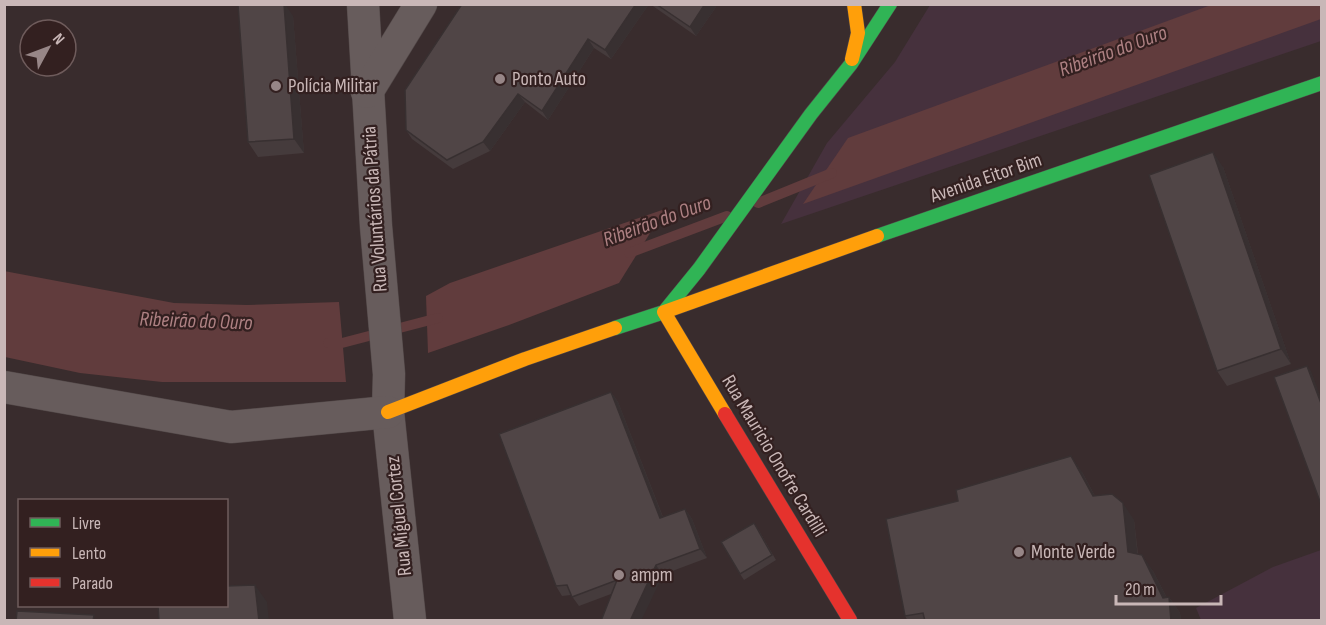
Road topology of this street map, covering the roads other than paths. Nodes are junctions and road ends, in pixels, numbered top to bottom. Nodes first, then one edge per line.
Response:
1 (363, 4) edge
2 (421, 4) edge
3 (854, 4) edge
4 (890, 4) edge
5 (851, 64) junction
6 (1322, 83) edge
7 (367, 92) junction
8 (664, 312) junction
9 (4, 387) edge
10 (388, 412) junction
11 (410, 621) edge
12 (850, 621) edge

1 - 7 street, Rua Voluntários da Pátria
2 - 7 street
3 - 5 street
4 - 5 street
5 - 8 street
6 - 8 street, Avenida Eitor Bim
7 - 10 street, Rua Voluntários da Pátria
8 - 10 street, Avenida Eitor Bim
8 - 12 street, Rua Mauricio Onofre Cardilli
9 - 10 street
10 - 11 street, Rua Miguel Cortez

